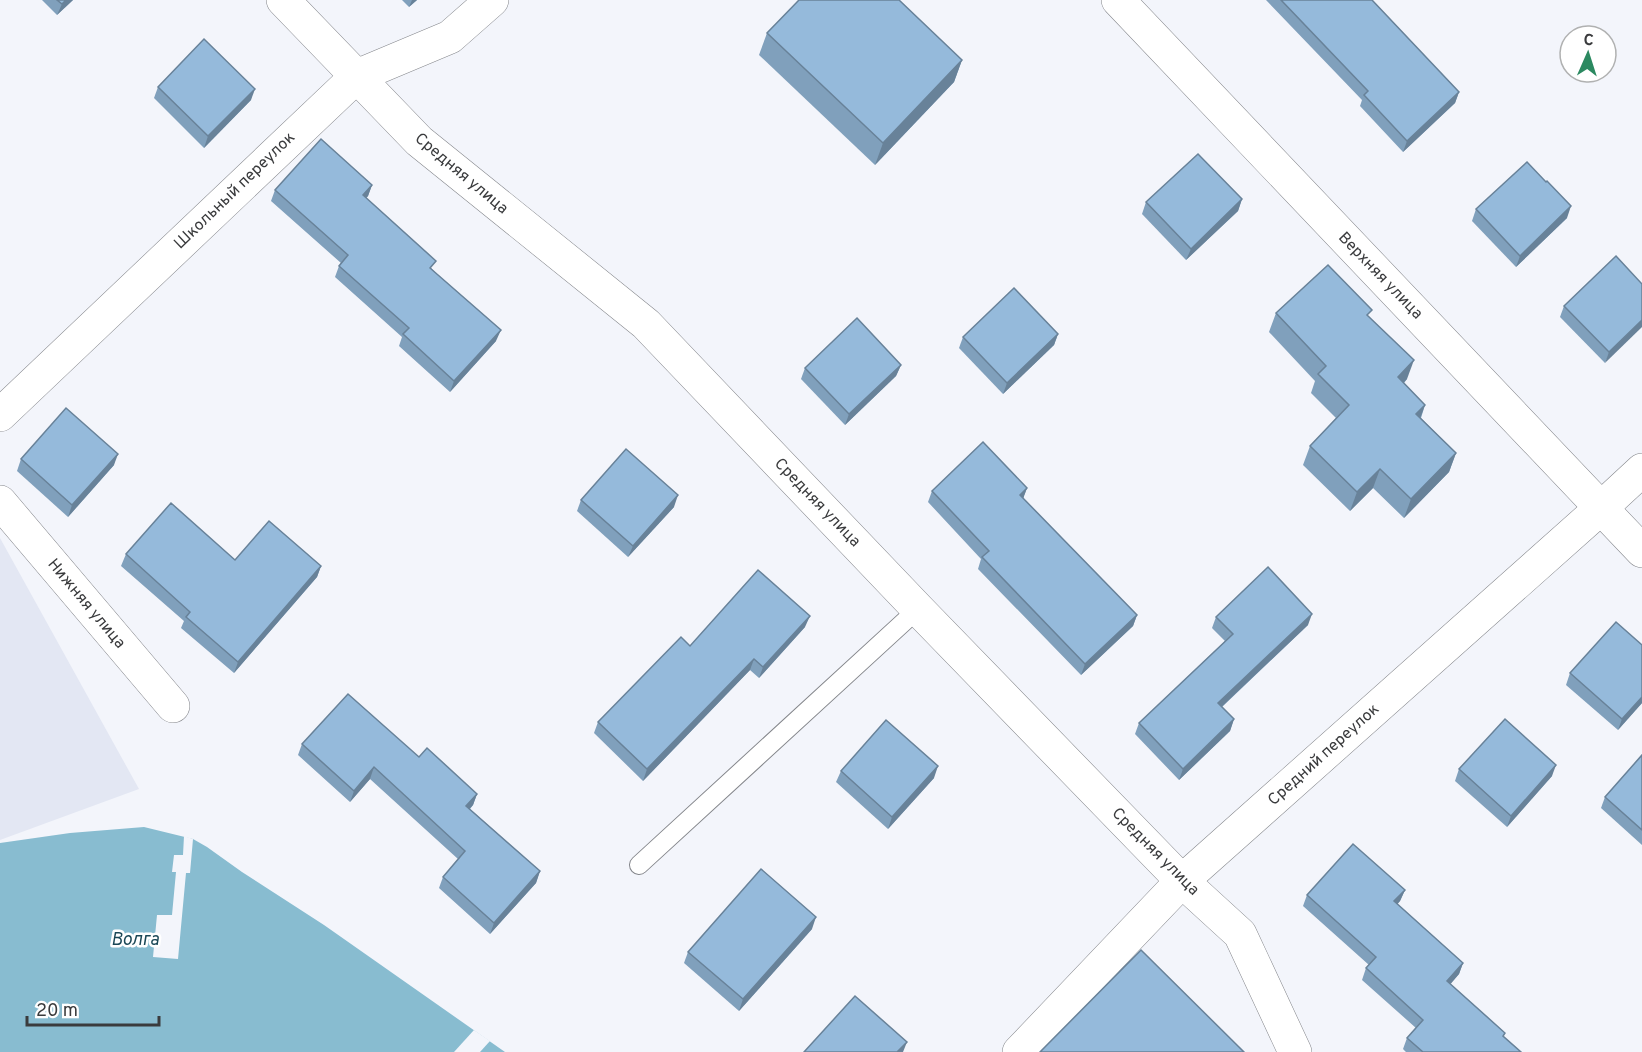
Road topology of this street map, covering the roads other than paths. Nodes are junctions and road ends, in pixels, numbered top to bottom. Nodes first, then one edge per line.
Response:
1 (283, 0) edge
2 (492, 0) edge
3 (1118, 0) edge
4 (357, 76) junction
5 (0, 415) edge
6 (1642, 470) edge
7 (0, 502) edge
8 (1601, 508) junction
9 (1642, 551) edge
10 (918, 609) junction
11 (173, 706) dead end
12 (639, 865) dead end
13 (1182, 881) junction
14 (1018, 1052) edge
15 (1295, 1052) edge

1 - 4 street, Средняя улица
2 - 4 street, Школьный переулок
3 - 8 street, Верхняя улица
4 - 5 street, Школьный переулок
4 - 10 street, Средняя улица
6 - 8 street, Средний переулок
7 - 11 street, Нижняя улица
8 - 9 street, Верхняя улица
8 - 13 street, Средний переулок
10 - 12 lane
10 - 13 street, Средняя улица
13 - 14 street, Средний переулок
13 - 15 street, Средняя улица

